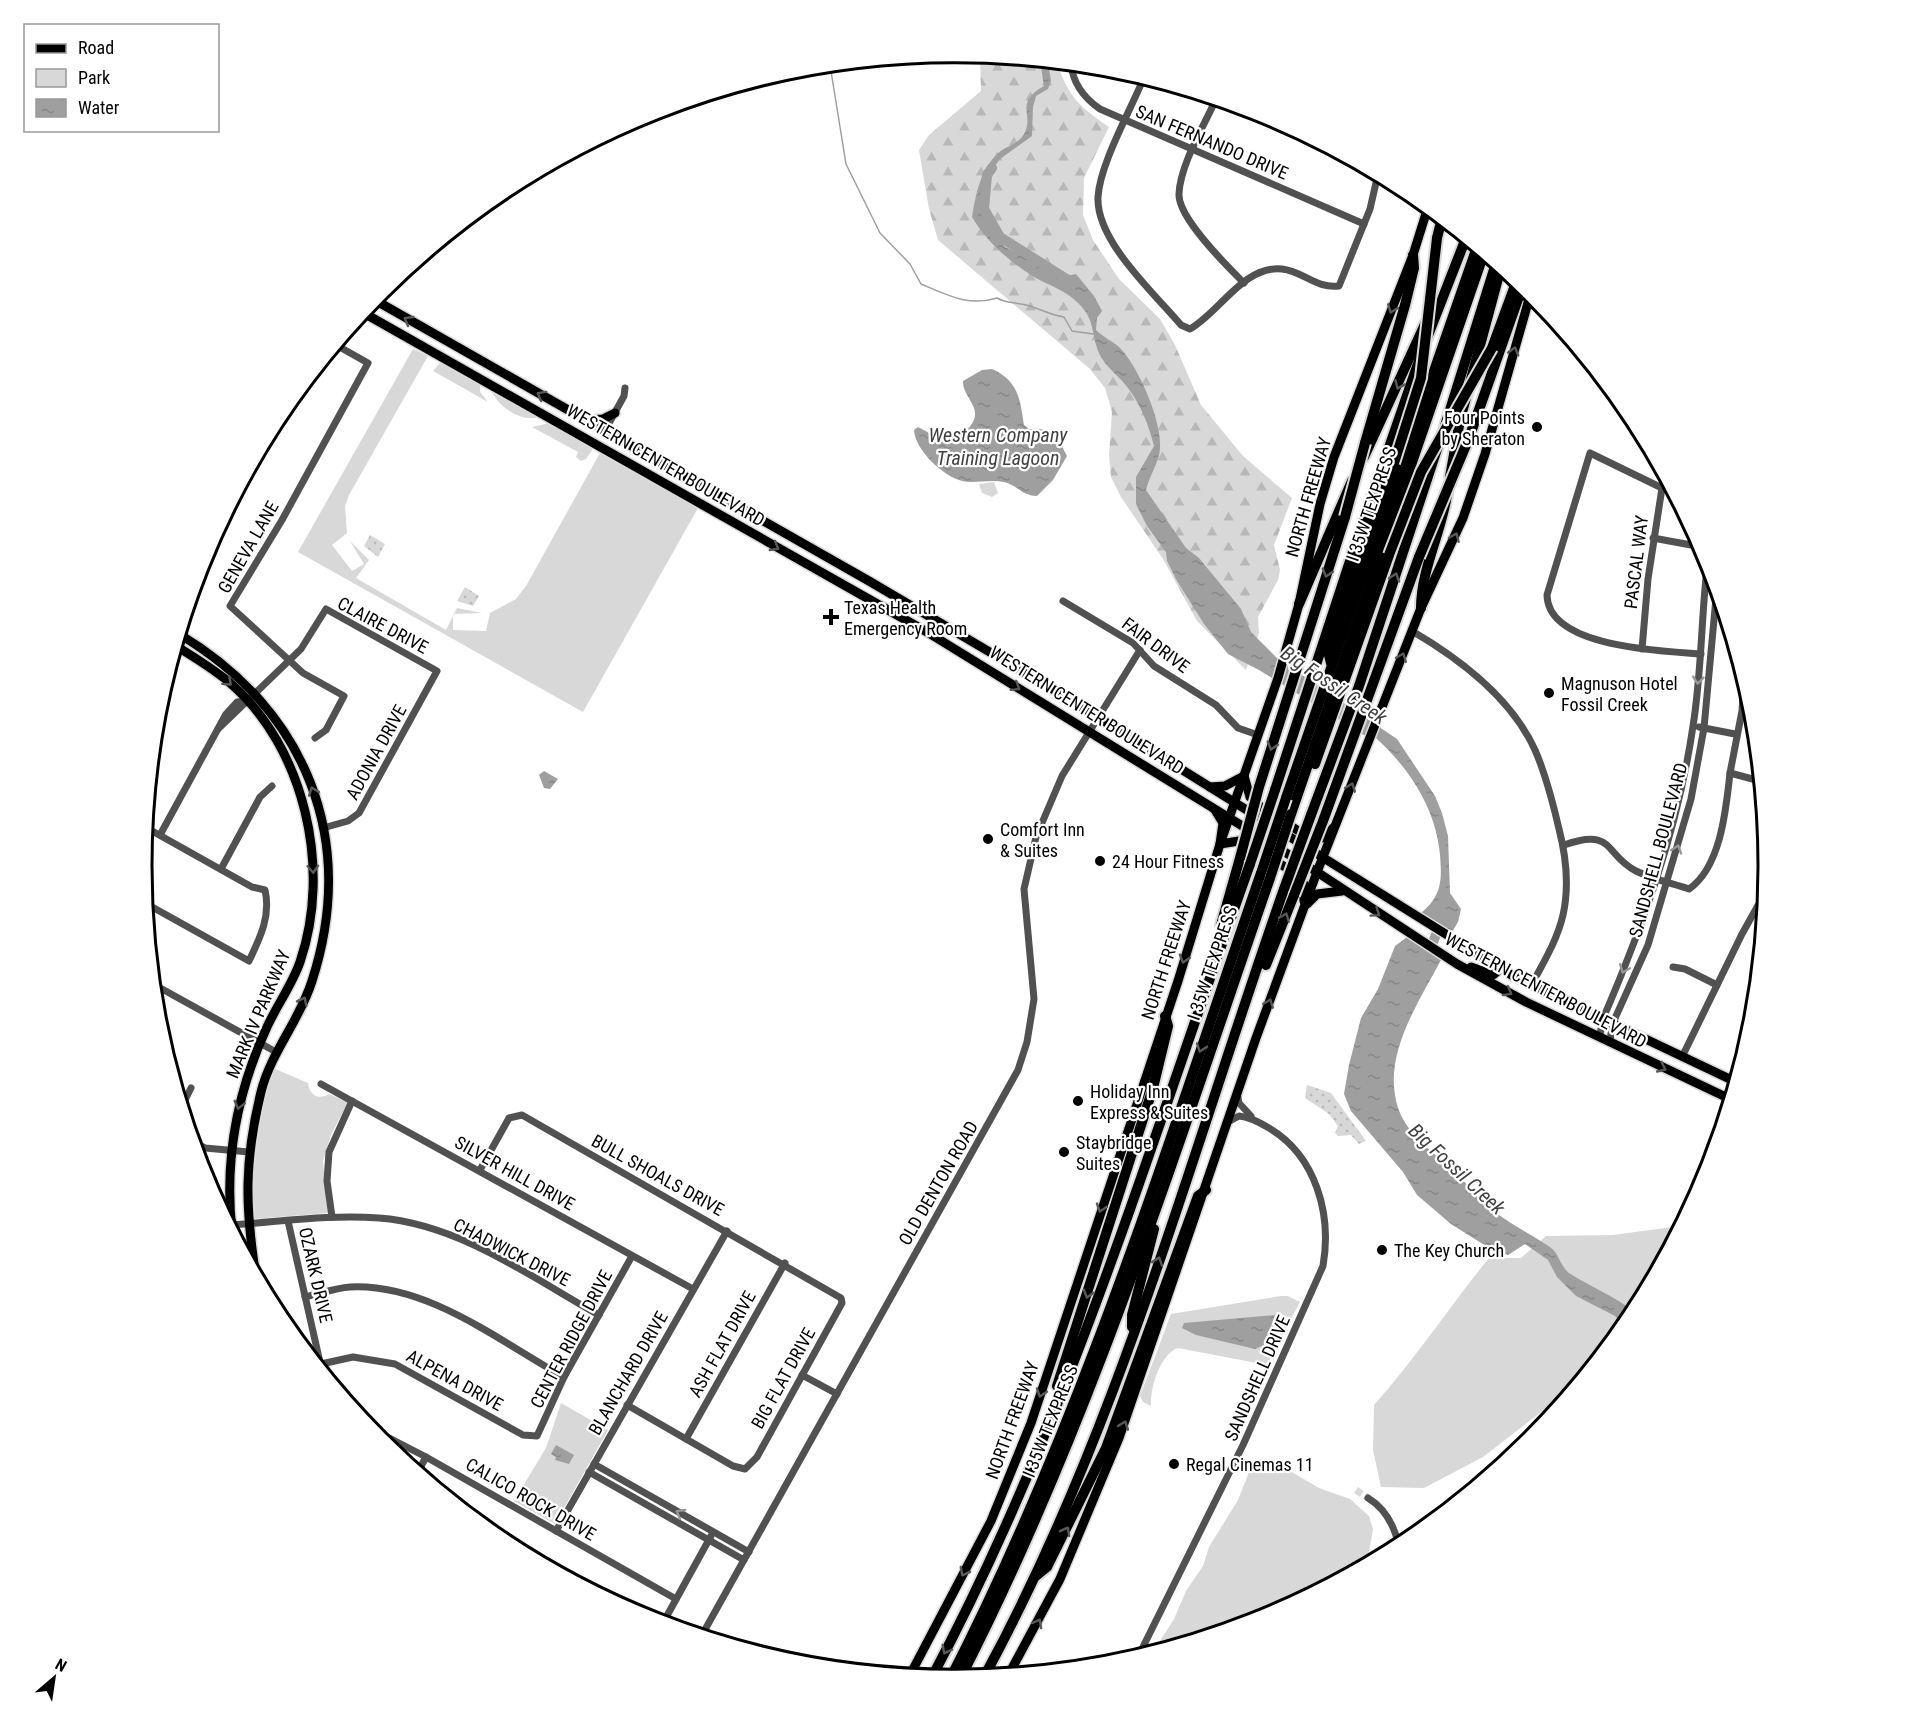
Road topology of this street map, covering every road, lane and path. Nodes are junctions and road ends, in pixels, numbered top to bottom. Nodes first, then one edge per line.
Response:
1 (1073, 72) edge
2 (1141, 85) edge
3 (1213, 106) edge
4 (1126, 121) junction
5 (1193, 150) junction
6 (1376, 183) edge
7 (1425, 216) edge
8 (1364, 224) junction
9 (1440, 226) edge
10 (1459, 242) edge
11 (1463, 245) edge
12 (1475, 254) edge
13 (1413, 255) junction
14 (1482, 260) edge
15 (1493, 271) edge
16 (1499, 276) edge
17 (1244, 283) junction
18 (1514, 289) edge
19 (1520, 295) edge
20 (1528, 303) edge
21 (382, 304) edge
22 (370, 316) edge
23 (444, 340) junction
24 (342, 348) edge
25 (436, 354) junction
26 (625, 388) dead end
27 (615, 413) junction
28 (586, 420) junction
29 (611, 434) junction
30 (597, 444) junction
31 (728, 501) junction
32 (707, 507) junction
33 (1653, 538) junction
34 (1690, 544) edge
35 (869, 581) junction
36 (1706, 584) edge
37 (861, 595) junction
38 (1063, 601) dead end
39 (1299, 604) junction
40 (1714, 606) edge
41 (1421, 608) junction
42 (1412, 631) junction
43 (185, 638) edge
44 (1642, 649) junction
45 (182, 650) edge
46 (987, 650) junction
47 (1140, 650) junction
48 (1701, 654) junction
49 (290, 661) junction
50 (979, 663) junction
51 (437, 671) joint
52 (1340, 672) junction
53 (256, 693) junction
54 (247, 701) junction
55 (1742, 706) edge
56 (1098, 717) junction
57 (1694, 725) junction
58 (1704, 728) junction
59 (1319, 730) junction
60 (1089, 732) junction
61 (1735, 734) junction
62 (1258, 735) junction
63 (315, 738) dead end
64 (1730, 773) junction
65 (1244, 776) junction
66 (1753, 779) edge
67 (272, 786) dead end
68 (1209, 787) junction
69 (1235, 804) junction
70 (1211, 807) junction
71 (1230, 818) junction
72 (1340, 818) junction
73 (323, 828) junction
74 (153, 831) edge
75 (160, 835) junction
76 (1220, 844) junction
77 (1564, 845) junction
78 (1324, 858) junction
79 (1245, 861) junction
80 (221, 869) junction
81 (1317, 872) junction
82 (1266, 876) junction
83 (1657, 880) junction
84 (1666, 882) junction
85 (1344, 891) junction
86 (1305, 906) junction
87 (154, 908) edge
88 (1756, 909) edge
89 (1457, 964) junction
90 (1673, 967) dead end
91 (1500, 969) junction
92 (1717, 985) junction
93 (1531, 986) junction
94 (162, 989) edge
95 (1165, 1016) junction
96 (1602, 1021) junction
97 (1612, 1025) junction
98 (1600, 1037) junction
99 (1610, 1042) junction
100 (260, 1043) junction
101 (1232, 1048) junction
102 (276, 1052) junction
103 (1682, 1057) junction
104 (1729, 1079) edge
105 (321, 1084) dead end
106 (191, 1088) dead end
107 (1237, 1093) junction
108 (1724, 1096) edge
109 (186, 1097) edge
110 (352, 1101) junction
111 (1255, 1120) junction
112 (1186, 1122) junction
113 (1226, 1124) junction
114 (204, 1147) edge
115 (231, 1150) junction
116 (249, 1152) junction
117 (480, 1170) junction
118 (1206, 1190) junction
119 (231, 1212) edge
120 (332, 1217) junction
121 (288, 1221) junction
122 (248, 1224) junction
123 (238, 1226) edge
124 (726, 1231) junction
125 (252, 1253) edge
126 (632, 1256) junction
127 (785, 1263) junction
128 (693, 1289) junction
129 (305, 1297) junction
130 (841, 1298) joint
131 (599, 1315) junction
132 (1132, 1336) junction
133 (318, 1355) edge
134 (326, 1365) edge
135 (802, 1375) junction
136 (564, 1377) junction
137 (837, 1394) junction
138 (627, 1406) junction
139 (537, 1436) joint
140 (686, 1439) junction
141 (394, 1440) edge
142 (426, 1457) junction
143 (594, 1464) junction
144 (421, 1466) edge
145 (589, 1472) junction
146 (1024, 1486) junction
147 (1368, 1498) tunnel mouth
148 (656, 1500) junction
149 (652, 1507) junction
150 (556, 1531) junction
151 (713, 1532) junction
152 (1397, 1537) edge
153 (709, 1540) junction
154 (749, 1552) junction
155 (744, 1560) junction
156 (1033, 1578) junction
157 (676, 1599) junction
158 (667, 1615) edge
159 (706, 1629) edge
160 (1143, 1647) edge
161 (1014, 1666) edge
162 (914, 1667) edge
163 (936, 1668) edge
164 (989, 1668) edge
165 (955, 1669) edge
166 (965, 1669) edge

1 - 4 street, SAN FERNANDO DRIVE
2 - 4 street
3 - 5 street
4 - 5 street, SAN FERNANDO DRIVE
4 - 17 street
5 - 8 street, SAN FERNANDO DRIVE
5 - 17 street
6 - 8 street
7 - 13 main road, NORTH FREEWAY
8 - 17 street
9 - 52 highway, bridge
10 -> 39 highway
11 - 79 highway, NORTH FREEWAY, bridge
12 - 52 highway, I 35W TEXPRESS
13 -> 39 main road, NORTH FREEWAY
13 -> 79 highway, bridge
14 - 52 highway, I 35W TEXPRESS
101 -> 15 highway, bridge
16 - 41 highway
18 - 52 highway, bridge
101 -> 19 highway, bridge
41 -> 20 main road
23 -> 21 main road, WESTERN CENTER BOULEVARD
22 - 25 main road, WESTERN CENTER BOULEVARD
23 - 25 main road
28 -> 23 main road, WESTERN CENTER BOULEVARD
24 - 49 street, GENEVA LANE
25 - 30 main road, WESTERN CENTER BOULEVARD
26 - 27 street
27 - 28 main road
27 - 29 street
28 - 29 main road, WESTERN CENTER BOULEVARD
29 - 30 main road
29 - 31 main road, WESTERN CENTER BOULEVARD
30 - 32 main road, WESTERN CENTER BOULEVARD
31 - 32 main road
31 - 35 main road, WESTERN CENTER BOULEVARD
32 -> 37 main road, WESTERN CENTER BOULEVARD
33 - 34 street
33 - 44 street, PASCAL WAY
33 - 44 street, PASCAL WAY
35 - 37 main road
35 - 46 main road, WESTERN CENTER BOULEVARD
36 - 48 street, SANDSHELL BOULEVARD
37 - 50 main road, WESTERN CENTER BOULEVARD
38 - 47 street, FAIR DRIVE
39 - 62 main road, NORTH FREEWAY
40 - 58 street, SANDSHELL BOULEVARD
41 - 42 main road
72 -> 42 main road
42 - 77 street
43 - 53 main road, MARK IV PARKWAY
44 - 48 street
45 -> 54 main road, MARK IV PARKWAY
46 - 50 main road
46 - 56 main road, WESTERN CENTER BOULEVARD
47 - 56 street, OLD DENTON ROAD
47 - 62 street, FAIR DRIVE
48 -> 57 street, SANDSHELL BOULEVARD
49 - 51 street, CLAIRE DRIVE
49 - 53 street, CLAIRE DRIVE
49 - 63 street, GENEVA LANE
50 -> 60 main road, WESTERN CENTER BOULEVARD
51 - 73 street, ADONIA DRIVE
52 - 59 highway, I 35W TEXPRESS
53 - 54 street, CLAIRE DRIVE
73 -> 53 main road, MARK IV PARKWAY
54 - 75 street, CLAIRE DRIVE
54 -> 100 main road, MARK IV PARKWAY
55 - 61 street
56 - 60 street, OLD DENTON ROAD
56 - 68 main road, WESTERN CENTER BOULEVARD
57 - 58 street
57 - 83 street, SANDSHELL BOULEVARD
58 - 61 street
84 -> 58 street, SANDSHELL BOULEVARD
59 - 82 highway, I 35W TEXPRESS, bridge
59 - 82 highway, I 35W TEXPRESS, bridge
60 - 70 main road, WESTERN CENTER BOULEVARD
60 - 137 street, OLD DENTON ROAD
61 - 64 street
62 - 65 main road, NORTH FREEWAY
64 - 66 street
64 - 84 street
65 - 68 main road
65 - 69 main road, NORTH FREEWAY
65 - 72 main road
67 - 80 street
68 - 69 main road, WESTERN CENTER BOULEVARD
69 - 71 main road, NORTH FREEWAY
69 - 78 main road, WESTERN CENTER BOULEVARD
70 - 71 main road, WESTERN CENTER BOULEVARD
70 - 76 main road
71 - 76 main road, NORTH FREEWAY
71 - 81 main road, WESTERN CENTER BOULEVARD
72 - 78 main road
102 -> 73 main road, MARK IV PARKWAY
74 - 75 street
75 - 80 street
76 - 86 main road
76 -> 95 main road, NORTH FREEWAY
77 - 83 street
77 - 93 street
78 - 81 main road
78 - 91 main road, WESTERN CENTER BOULEVARD
79 - 146 highway, NORTH FREEWAY
80 - 87 street
81 - 85 main road, WESTERN CENTER BOULEVARD
81 - 86 main road
82 - 112 highway, I 35W TEXPRESS
82 -> 165 highway, I 35W TEXPRESS
83 - 84 street
83 -> 96 street, SANDSHELL BOULEVARD
84 - 97 street, SANDSHELL BOULEVARD
85 - 86 main road
85 -> 89 main road, WESTERN CENTER BOULEVARD
107 -> 86 main road
88 - 92 street
89 - 91 main road
89 -> 98 main road, WESTERN CENTER BOULEVARD
90 - 92 street
91 - 93 main road, WESTERN CENTER BOULEVARD
92 - 103 street
93 - 96 main road, WESTERN CENTER BOULEVARD
94 - 100 street
95 -> 146 highway
95 -> 162 main road, NORTH FREEWAY
96 - 97 main road, WESTERN CENTER BOULEVARD
96 - 98 street, SANDSHELL BOULEVARD
97 - 99 street, SANDSHELL BOULEVARD
97 - 103 main road, WESTERN CENTER BOULEVARD
98 - 99 main road, WESTERN CENTER BOULEVARD
99 -> 108 main road, WESTERN CENTER BOULEVARD
100 - 102 street
100 -> 115 main road, MARK IV PARKWAY
132 -> 101 highway
102 - 116 main road, MARK IV PARKWAY
103 - 104 main road, WESTERN CENTER BOULEVARD
105 - 110 street, SILVER HILL DRIVE
106 - 109 street
107 - 111 street, SANDSHELL DRIVE
107 - 113 main road
110 - 117 street, SILVER HILL DRIVE
110 - 120 street
111 - 113 street
111 - 160 street, SANDSHELL DRIVE
112 - 132 highway
112 - 166 highway, I 35W TEXPRESS
113 - 118 main road
114 - 115 street
115 - 116 street
115 - 119 main road, MARK IV PARKWAY
116 - 122 main road, MARK IV PARKWAY
117 - 124 street, BULL SHOALS DRIVE
117 - 126 street, SILVER HILL DRIVE
156 -> 118 highway
161 -> 118 main road
120 - 121 street, CHADWICK DRIVE
120 - 131 street, CHADWICK DRIVE
121 - 122 street, CHADWICK DRIVE
121 - 129 street, OZARK DRIVE
122 - 123 street, CHADWICK DRIVE
122 - 125 main road, MARK IV PARKWAY
124 - 127 street, BULL SHOALS DRIVE
124 - 128 street, BLANCHARD DRIVE
126 - 128 street, SILVER HILL DRIVE
126 - 131 street, CENTER RIDGE DRIVE
127 - 130 street, BULL SHOALS DRIVE
127 - 140 street, ASH FLAT DRIVE
128 - 138 street, BLANCHARD DRIVE
129 - 133 street, OZARK DRIVE
129 - 136 street
130 - 135 street, BIG FLAT DRIVE
131 - 136 street, CENTER RIDGE DRIVE
132 - 156 highway
134 - 139 street, ALPENA DRIVE
135 - 137 street
135 - 140 street, BIG FLAT DRIVE
136 - 139 street, CENTER RIDGE DRIVE
137 - 154 street, OLD DENTON ROAD
138 - 140 street
138 - 143 street, BLANCHARD DRIVE
141 - 142 street, CALICO ROCK DRIVE
142 - 144 street
142 - 150 street, CALICO ROCK DRIVE
143 - 145 street, BLANCHARD DRIVE
143 - 148 street
145 - 149 street
145 - 150 street, BLANCHARD DRIVE
146 -> 163 highway, NORTH FREEWAY
147 - 152 street
148 - 149 street
151 -> 148 street
149 - 153 street
150 - 157 street, CALICO ROCK DRIVE
151 - 153 street
151 - 154 street
153 - 155 street
153 - 157 street
154 - 155 street, OLD DENTON ROAD
155 - 159 street, OLD DENTON ROAD
156 - 164 highway
157 - 158 street

